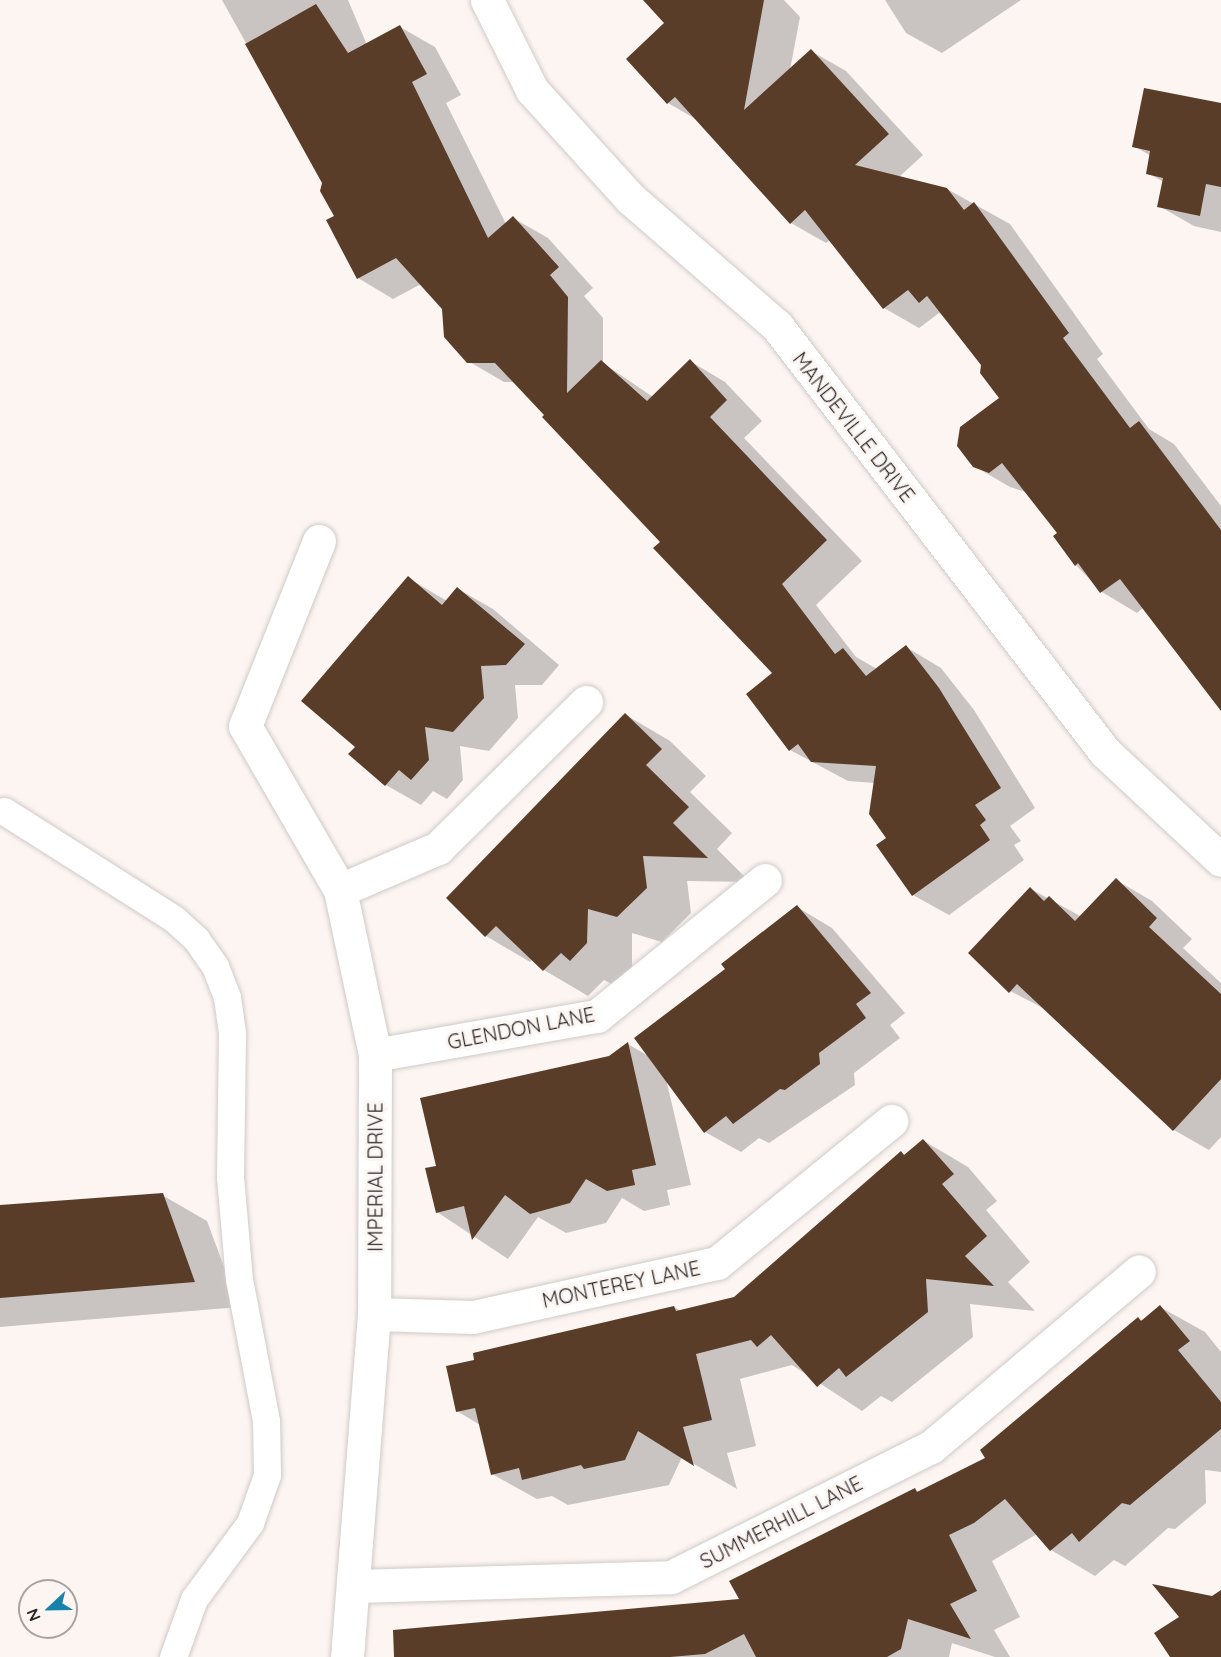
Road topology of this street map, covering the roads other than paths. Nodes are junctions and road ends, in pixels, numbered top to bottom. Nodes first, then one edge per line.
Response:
1 (487, 0) edge
2 (319, 541) dead end
3 (586, 702) dead end
4 (4, 812) dead end
5 (1221, 860) edge
6 (765, 880) dead end
7 (340, 890) junction
8 (375, 1056) junction
9 (891, 1121) dead end
10 (1139, 1271) dead end
11 (374, 1314) junction
12 (354, 1586) junction
13 (173, 1657) edge
14 (346, 1657) edge

1 - 5 street, MANDEVILLE DRIVE
2 - 7 street, IMPERIAL DRIVE
3 - 7 street
4 - 13 lane
6 - 8 street, GLENDON LANE
7 - 8 street, IMPERIAL DRIVE
8 - 11 street, IMPERIAL DRIVE
9 - 11 street, MONTEREY LANE
10 - 12 street, SUMMERHILL LANE
11 - 12 street, IMPERIAL DRIVE
12 - 14 street, IMPERIAL DRIVE

